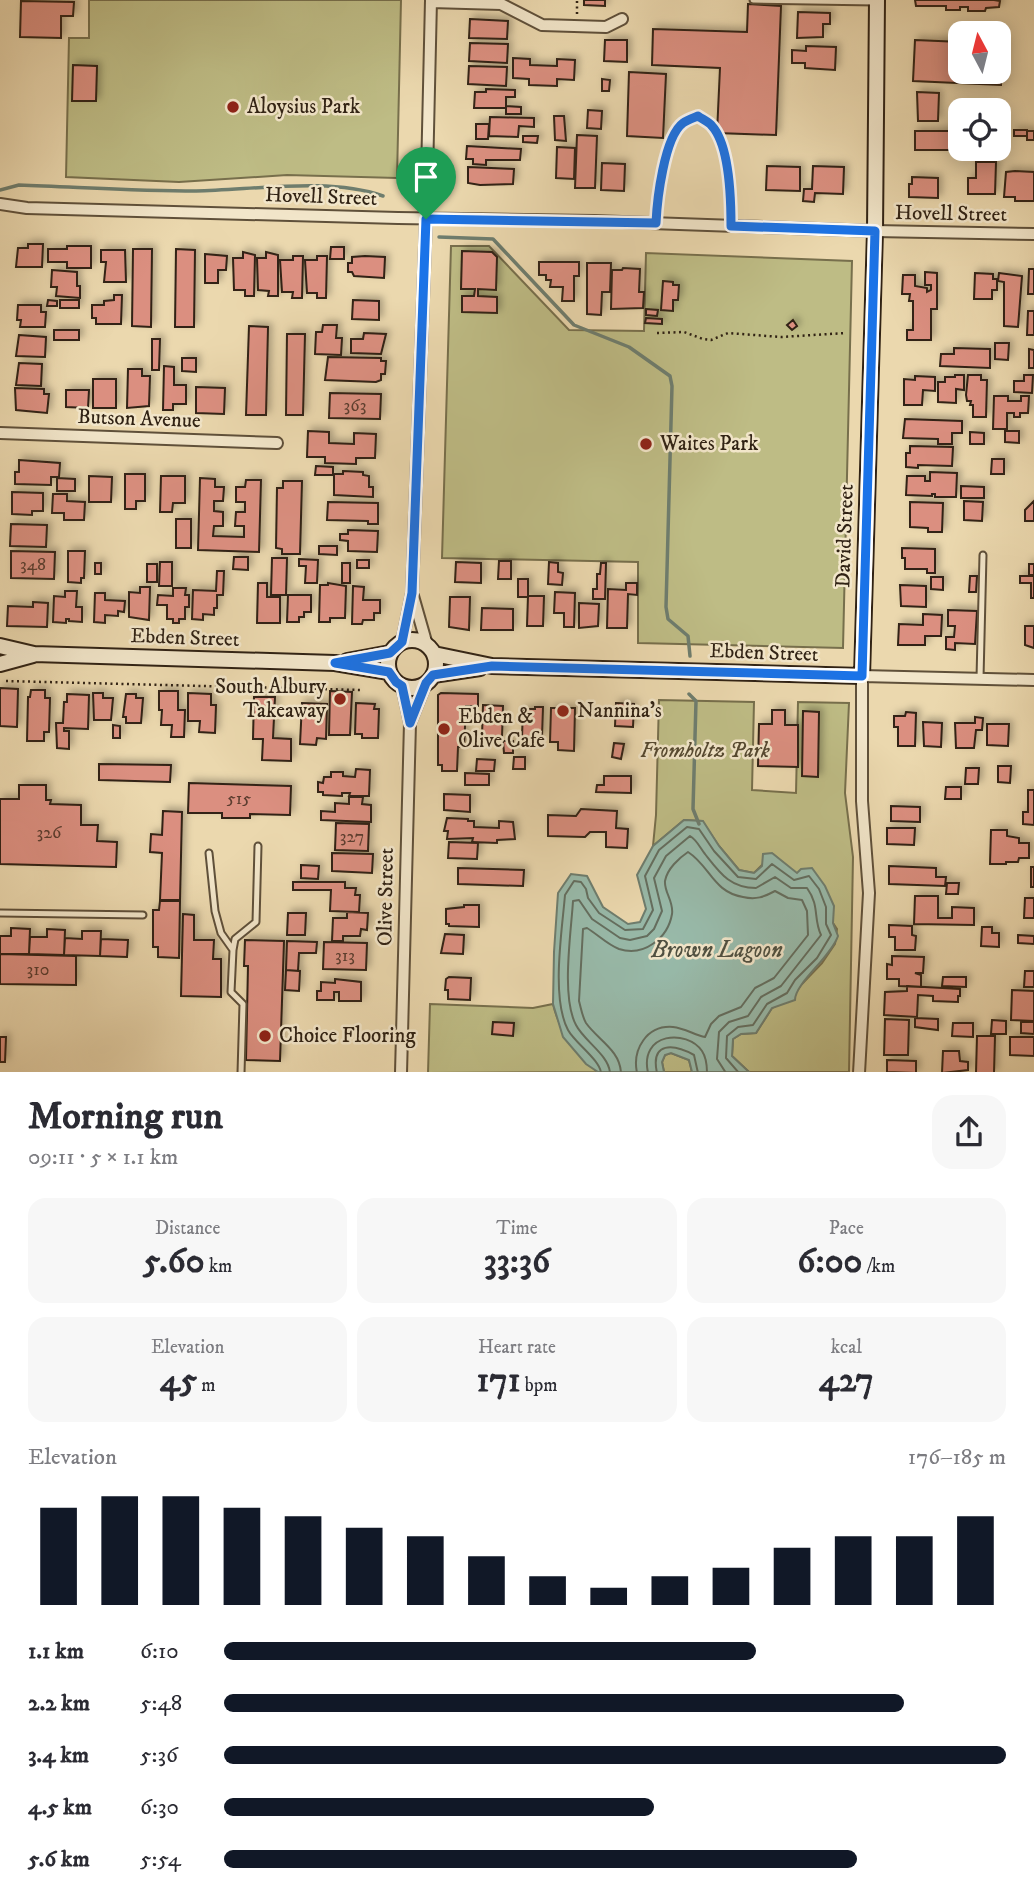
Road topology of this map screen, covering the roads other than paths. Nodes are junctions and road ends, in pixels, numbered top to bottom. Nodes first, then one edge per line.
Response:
1 (753, 0) edge
2 (431, 1) edge
3 (877, 1) edge
4 (622, 19) dead end
5 (0, 204) edge
6 (27, 208) junction
7 (0, 211) edge
8 (426, 219) junction
9 (656, 223) junction
10 (731, 226) junction
11 (875, 231) junction
12 (1034, 234) edge
13 (0, 433) edge
14 (277, 443) dead end
15 (983, 555) dead end
16 (412, 593) junction
17 (402, 642) junction
18 (0, 646) edge
19 (430, 650) junction
20 (390, 653) junction
21 (34, 654) junction
22 (335, 663) junction
23 (0, 664) edge
24 (492, 666) junction
25 (389, 672) junction
26 (862, 676) junction
27 (429, 679) junction
28 (980, 679) junction
29 (1034, 680) edge
30 (402, 686) junction
31 (410, 723) junction
32 (258, 846) dead end
33 (209, 853) dead end
34 (0, 913) edge
35 (143, 915) dead end
36 (233, 950) junction
37 (241, 1072) edge
38 (401, 1072) edge
39 (859, 1072) edge

1 - 3 lane
2 - 4 street
2 - 8 street
3 - 11 street, David Street
5 - 6 street, Hovell Street
6 - 7 street, Hovell Street
6 - 8 street, Hovell Street
8 - 9 street, Hovell Street
8 - 16 street
9 - 10 street, Hovell Street
9 - 10 lane
10 - 11 street, Hovell Street
11 - 12 street, Hovell Street
11 - 26 street, David Street
13 - 14 street, Butson Avenue
15 - 28 lane
16 - 17 street
16 - 19 street
17 - 19 street
17 - 20 street
18 - 21 street, Ebden Street
19 - 24 street, Ebden Street
19 - 27 street
20 - 22 street, Ebden Street
20 - 25 street
21 - 22 street, Ebden Street
21 - 23 street, Ebden Street
22 - 25 street, Ebden Street
24 - 26 street, Ebden Street
24 - 27 street, Ebden Street
25 - 30 street
26 - 28 street, Ebden Street
26 - 39 street, David Street
27 - 30 street
27 - 31 street, Olive Street
28 - 29 street, Ebden Street
30 - 31 street, Olive Street
31 - 38 street, Olive Street
32 - 36 lane
33 - 36 lane
34 - 35 lane
36 - 37 lane

